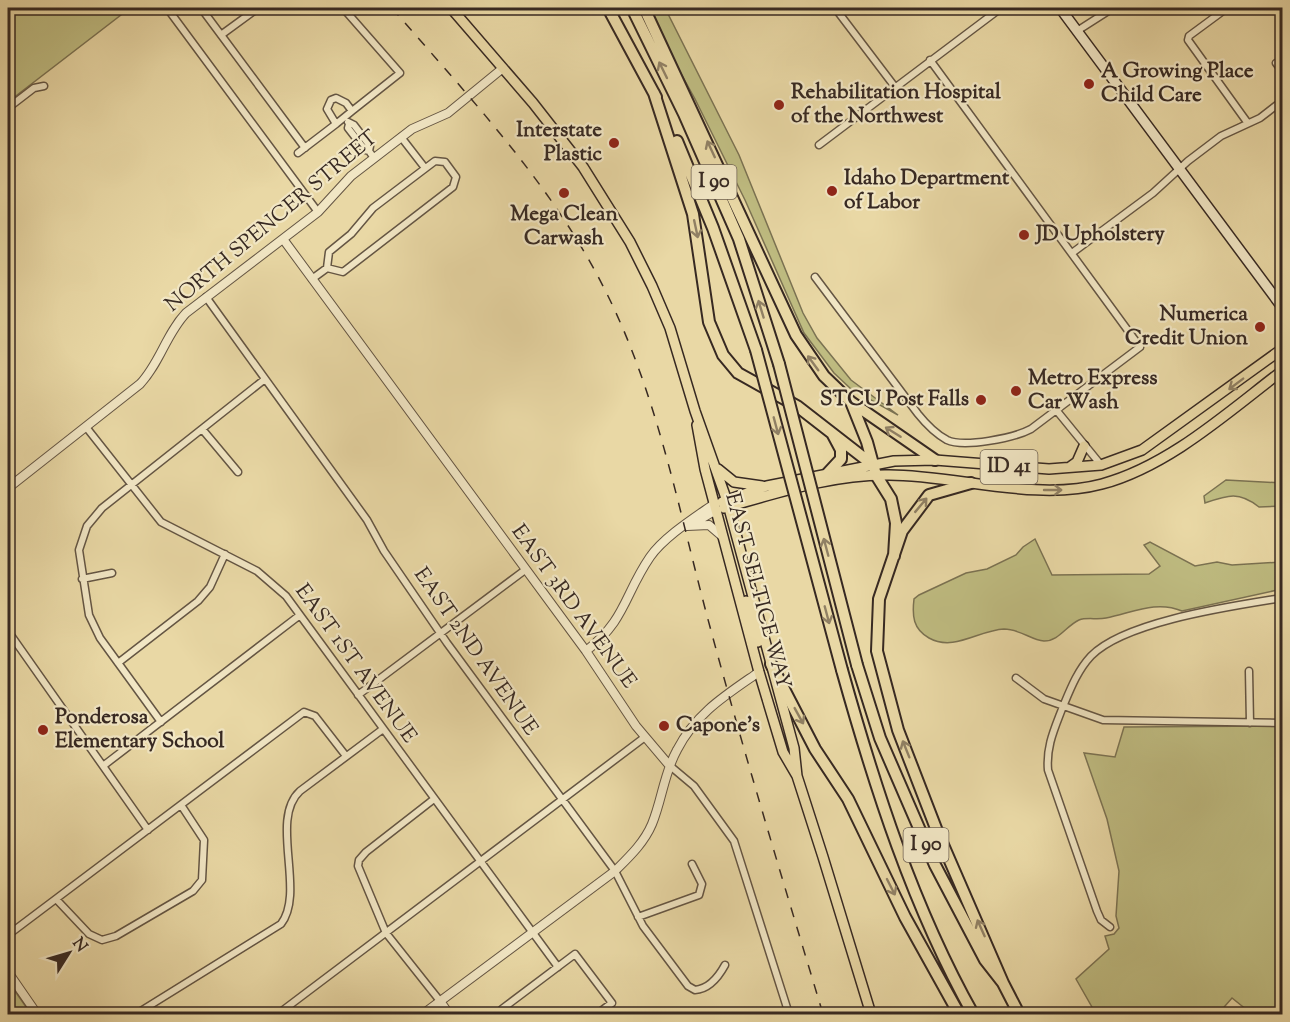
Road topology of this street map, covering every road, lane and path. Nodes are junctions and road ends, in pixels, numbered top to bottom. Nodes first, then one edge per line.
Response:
1 (167, 8) edge
2 (201, 8) edge
3 (258, 8) edge
4 (343, 8) edge
5 (451, 8) edge
6 (608, 8) edge
7 (632, 8) edge
8 (644, 8) edge
9 (835, 8) edge
10 (1001, 8) edge
11 (1060, 8) edge
12 (1113, 8) edge
13 (1227, 8) edge
14 (1077, 31) junction
15 (221, 35) junction
16 (930, 60) junction
17 (1276, 63) dead end
18 (503, 68) junction
19 (1282, 71) edge
20 (44, 86) dead end
21 (895, 87) junction
22 (654, 93) junction
23 (1282, 101) edge
24 (8, 108) edge
25 (352, 111) junction
26 (344, 117) junction
27 (1247, 122) junction
28 (336, 124) junction
29 (401, 137) junction
30 (819, 145) dead end
31 (305, 148) junction
32 (298, 153) dead end
33 (372, 154) junction
34 (425, 168) junction
35 (1180, 169) junction
36 (318, 212) junction
37 (283, 239) junction
38 (1072, 253) junction
39 (327, 268) junction
40 (815, 277) dead end
41 (312, 279) junction
42 (206, 297) junction
43 (1282, 307) edge
44 (1282, 349) edge
45 (1282, 371) edge
46 (265, 379) junction
47 (851, 402) junction
48 (694, 411) junction
49 (1057, 411) junction
50 (86, 427) junction
51 (202, 429) junction
52 (830, 430) junction
53 (1084, 446) junction
54 (1142, 450) junction
55 (935, 460) junction
56 (1101, 465) junction
57 (716, 466) junction
58 (1070, 467) junction
59 (875, 470) junction
60 (238, 472) dead end
61 (828, 473) junction
62 (1109, 481) junction
63 (971, 483) junction
64 (130, 485) junction
65 (768, 486) junction
66 (8, 488) edge
67 (752, 502) junction
68 (728, 504) junction
69 (715, 507) junction
70 (687, 526) junction
71 (736, 534) junction
72 (723, 538) junction
73 (225, 554) junction
74 (894, 556) junction
75 (525, 570) junction
76 (733, 572) junction
77 (112, 573) dead end
78 (82, 579) junction
79 (1282, 598) edge
80 (300, 615) junction
81 (8, 631) edge
82 (441, 633) junction
83 (586, 651) junction
84 (118, 663) junction
85 (771, 664) junction
86 (1249, 671) dead end
87 (759, 672) junction
88 (1016, 678) dead end
89 (358, 695) junction
90 (1063, 706) junction
91 (161, 722) junction
92 (1250, 723) junction
93 (1282, 723) edge
94 (383, 729) junction
95 (645, 737) junction
96 (346, 756) junction
97 (103, 765) junction
98 (669, 765) junction
99 (797, 776) junction
100 (561, 798) junction
101 (434, 799) junction
102 (181, 805) junction
103 (148, 830) junction
104 (481, 861) junction
105 (692, 864) dead end
106 (615, 871) junction
107 (56, 899) junction
108 (638, 916) junction
109 (1110, 927) dead end
110 (532, 932) junction
111 (386, 933) junction
112 (8, 935) edge
113 (725, 965) dead end
114 (558, 967) junction
115 (8, 972) edge
116 (1004, 982) junction
117 (440, 1001) junction
118 (37, 1014) edge
119 (136, 1014) edge
120 (278, 1014) edge
121 (423, 1014) edge
122 (449, 1014) edge
123 (506, 1014) edge
124 (597, 1014) edge
125 (789, 1014) edge
126 (871, 1014) edge
127 (959, 1014) edge
128 (974, 1014) edge
129 (1019, 1014) edge

1 - 36 street
2 - 15 street
3 - 15 street
4 - 25 street
5 - 18 main road, EAST SELTICE WAY
6 - 22 highway, I 90
116 -> 7 highway, I 90, bridge
47 -> 8 highway
9 - 21 street
10 - 16 street
11 - 14 main road
12 - 14 street
13 - 27 street
14 - 35 main road
15 - 31 street
16 - 21 street
16 - 38 street
17 - 19 street
18 - 29 street, NORTH SPENCER STREET
18 - 48 main road, EAST SELTICE WAY
20 - 24 street
21 - 30 street
22 -> 52 highway
22 -> 128 highway, I 90, bridge
23 - 27 street
25 - 26 street
25 - 28 street
26 - 28 street
26 - 33 street
27 - 35 street
28 - 31 street
29 - 33 street, NORTH SPENCER STREET
29 - 34 street
31 - 32 street
33 - 36 street, NORTH SPENCER STREET
34 - 39 street
34 - 39 street
35 - 38 street
35 - 43 main road
36 - 37 street, NORTH SPENCER STREET
37 - 41 street, EAST 3RD AVENUE
37 - 42 street, NORTH SPENCER STREET
38 - 49 street
39 - 41 street
40 - 49 street
41 - 75 street, EAST 3RD AVENUE
42 - 46 street, EAST 2ND AVENUE
42 - 50 street, NORTH SPENCER STREET
44 -> 54 main road, ID 41
45 - 62 main road, ID 41
46 - 51 street
46 - 82 street, EAST 2ND AVENUE
55 -> 47 highway
47 - 59 highway
48 - 57 main road, EAST SELTICE WAY
48 - 69 main road, EAST SELTICE WAY
49 - 53 street
50 - 64 street, EAST 1ST AVENUE
50 - 66 street, NORTH SPENCER STREET
51 - 60 street
51 - 64 street
52 - 59 highway
52 - 61 highway
53 - 56 street
53 - 58 main road
54 - 56 main road, ID 41
54 - 62 main road
55 - 58 main road, ID 41
55 - 59 main road, ID 41
56 - 58 main road, ID 41
57 - 65 main road
57 - 68 main road, EAST SELTICE WAY
59 - 61 main road, ID 41
59 - 63 main road, ID 41
59 - 67 main road, ID 41
59 - 74 highway
61 - 65 main road, ID 41
63 -> 62 main road, ID 41
74 -> 63 highway
64 - 73 street, EAST 1ST AVENUE
64 - 78 street
65 - 68 main road, ID 41
67 - 68 main road, ID 41
67 - 71 main road
68 - 69 main road
68 - 71 main road, EAST SELTICE WAY
69 - 70 street
69 - 72 main road, EAST SELTICE WAY
70 - 72 street
70 - 83 street
71 - 85 main road, EAST SELTICE WAY
72 - 76 main road, EAST SELTICE WAY
73 - 80 street, EAST 1ST AVENUE
73 - 84 street
116 -> 74 highway
75 - 82 street
75 - 83 street, EAST 3RD AVENUE
76 - 85 main road
76 - 87 main road, EAST SELTICE WAY
77 - 78 street
78 - 84 street
79 - 90 street
80 - 89 street, EAST 1ST AVENUE
80 - 91 street
81 - 97 street
82 - 89 street
82 - 100 street, EAST 2ND AVENUE
83 - 95 street, EAST 3RD AVENUE
84 - 91 street
85 - 87 main road
85 - 99 main road, EAST SELTICE WAY
85 -> 127 highway
86 - 92 street
87 - 98 street
87 - 99 main road, EAST SELTICE WAY
88 - 90 street
89 - 94 street, EAST 1ST AVENUE
90 - 92 street
90 - 109 street
91 - 97 street
92 - 93 street
94 - 96 street
94 - 101 street, EAST 1ST AVENUE
95 - 98 street, EAST 3RD AVENUE
95 - 100 street
96 - 102 street
96 - 119 street
97 - 103 street
98 - 106 street
98 - 125 street, EAST 3RD AVENUE
99 - 126 main road, EAST SELTICE WAY
100 - 104 street
100 - 106 street, EAST 2ND AVENUE
101 - 104 street, EAST 1ST AVENUE
101 - 111 street
102 - 103 street
102 - 107 street
103 - 107 street
104 - 110 street, EAST 1ST AVENUE
104 - 111 street
105 - 108 street
106 - 108 street, EAST 2ND AVENUE
106 - 110 street
107 - 112 street
108 - 113 street, EAST 2ND AVENUE
110 - 114 street, EAST 1ST AVENUE
110 - 117 street
111 - 117 street
111 - 120 street
114 - 123 street
114 - 124 street
115 - 118 street
116 - 129 highway, I 90
117 - 121 street
117 - 122 street

